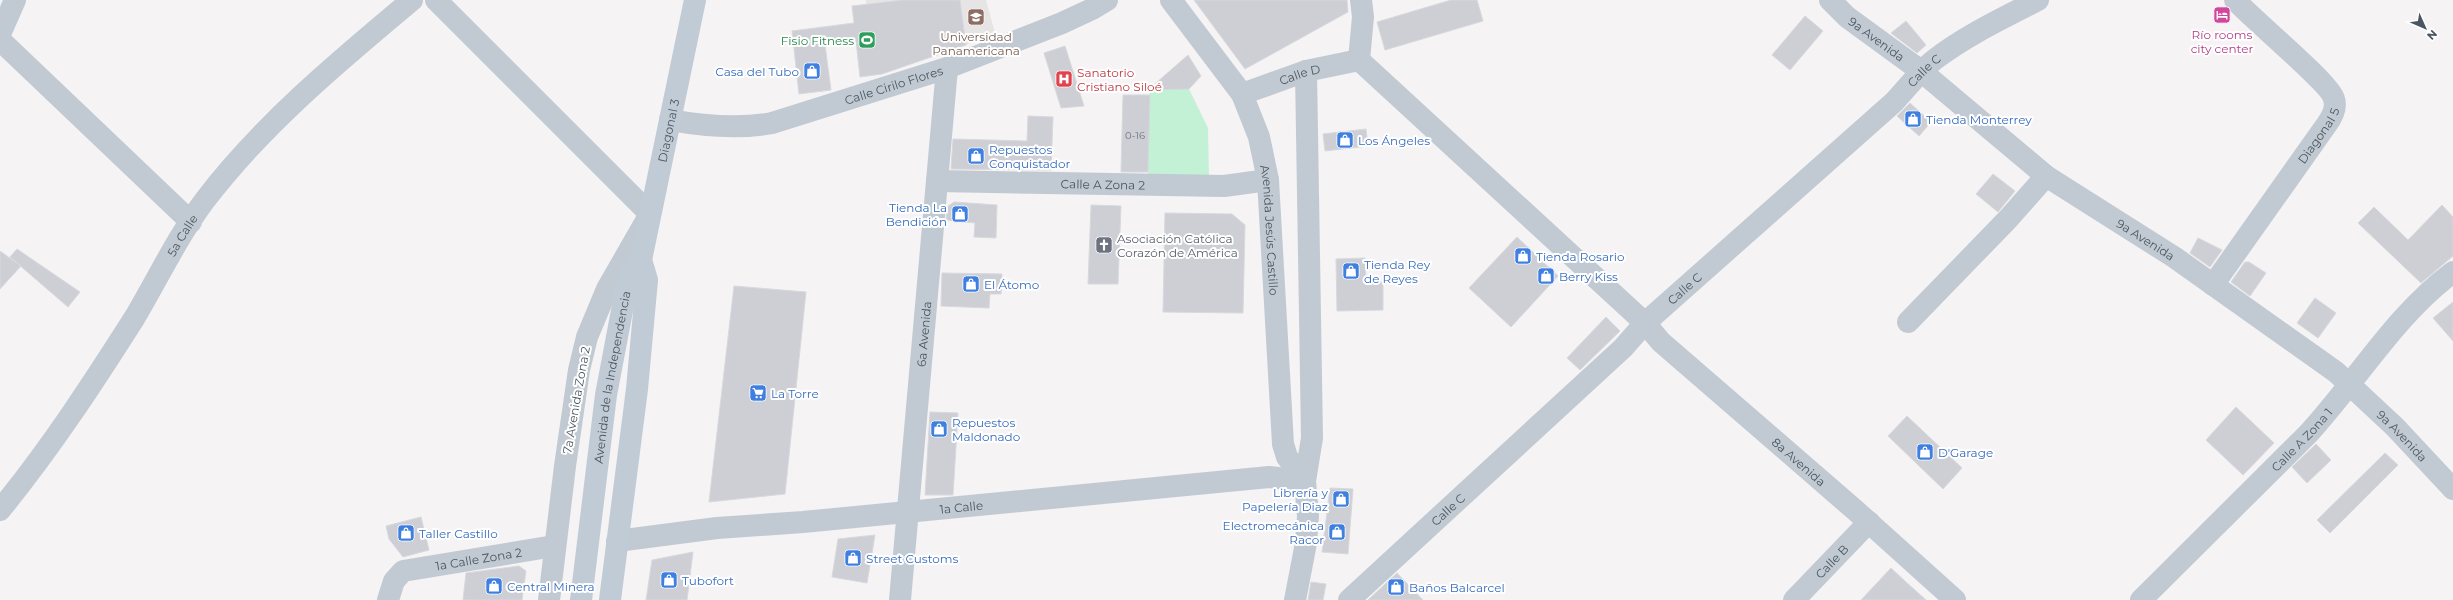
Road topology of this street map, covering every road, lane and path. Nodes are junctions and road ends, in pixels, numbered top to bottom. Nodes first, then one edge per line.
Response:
1 (15, 0) edge
2 (412, 0) edge
3 (436, 0) edge
4 (695, 0) edge
5 (1107, 0) edge
6 (1171, 0) edge
7 (1360, 0) edge
8 (1830, 0) edge
9 (2038, 0) edge
10 (2235, 0) edge
11 (0, 34) edge
12 (0, 40) edge
13 (1359, 60) junction
14 (947, 68) junction
15 (1306, 71) junction
16 (1921, 71) junction
17 (1242, 94) junction
18 (670, 120) junction
19 (2046, 176) junction
20 (1268, 180) junction
21 (938, 181) junction
22 (650, 214) junction
23 (191, 222) junction
24 (641, 260) junction
25 (2453, 272) edge
26 (2214, 285) junction
27 (1908, 322) dead end
28 (1645, 323) junction
29 (2350, 385) junction
30 (1305, 481) junction
31 (2453, 489) edge
32 (0, 510) edge
33 (909, 510) junction
34 (1869, 522) junction
35 (617, 541) junction
36 (554, 546) junction
37 (388, 600) edge
38 (549, 600) edge
39 (581, 600) edge
40 (610, 600) edge
41 (900, 600) edge
42 (1295, 600) edge
43 (1349, 600) edge
44 (1794, 600) edge
45 (1955, 600) edge
46 (2142, 600) edge

1 - 11 street
2 - 23 street, 5a Calle
3 - 22 street
4 - 18 main road, Diagonal 3
5 - 14 street, Calle Cirilo Flores
6 - 17 street, Avenida Jesús Castillo
7 - 13 street
8 - 16 street, 9a Avenida
9 - 16 street, Calle C
10 - 26 street, Diagonal 5
12 - 23 street
13 - 15 street, Calle D
13 - 28 street, 8a Avenida
14 - 18 street, Calle Cirilo Flores
14 - 21 street, 6a Avenida
15 - 17 street, Calle D
15 - 30 street
16 - 19 street, 9a Avenida
16 - 28 street, Calle C
17 - 20 street, Avenida Jesús Castillo
18 - 22 main road, Diagonal 3
19 - 26 street, 9a Avenida
19 - 27 street
20 - 21 street, Calle A Zona 2
20 - 30 street, Avenida Jesús Castillo
21 - 33 street, 6a Avenida
22 - 24 main road, Diagonal 3
22 - 36 street, 7a Avenida Zona 2
23 - 32 street, 5a Calle
24 - 35 main road, Avenida de la Independencia
24 - 39 main road, Avenida de la Independencia
25 - 29 street, Calle A Zona 1
26 - 29 street, 9a Avenida
28 - 34 street, 8a Avenida
28 - 43 street, Calle C
29 - 31 street, 9a Avenida
29 - 46 street, Calle A Zona 1
30 - 33 street, 1a Calle
30 - 42 street
33 - 35 street, 1a Calle
33 - 41 street, 6a Avenida
34 - 44 street, Calle B
34 - 45 street, 8a Avenida
35 - 40 main road, Avenida de la Independencia
36 - 37 street, 1a Calle Zona 2
36 - 38 street, 7a Avenida Zona 2

